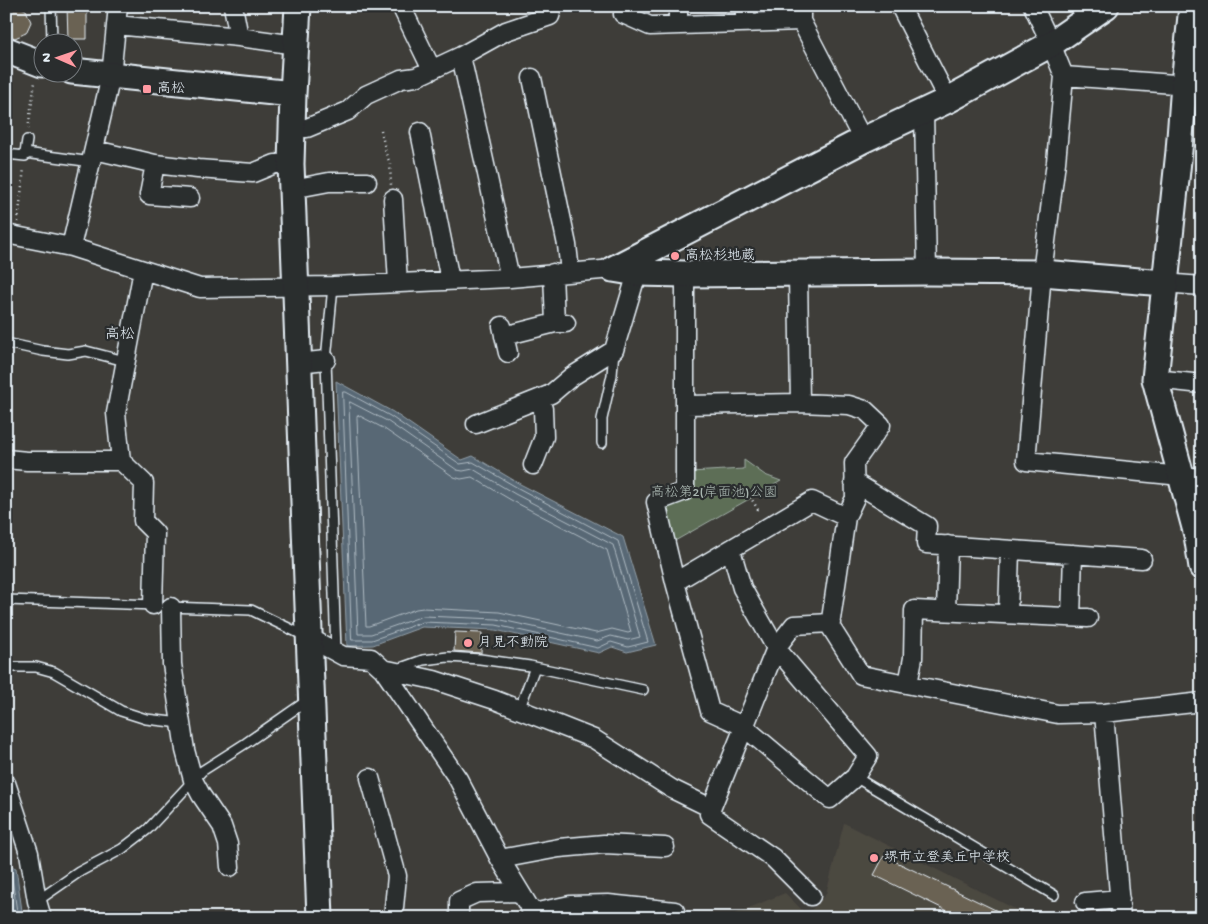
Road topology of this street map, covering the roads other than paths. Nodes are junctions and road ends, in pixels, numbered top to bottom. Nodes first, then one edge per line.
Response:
1 (51, 6) edge
2 (118, 6) edge
3 (234, 6) edge
4 (298, 6) edge
5 (401, 6) edge
6 (553, 6) edge
7 (678, 6) edge
8 (900, 6) edge
9 (1033, 6) edge
10 (1106, 6) edge
11 (1192, 6) edge
12 (623, 14) dead end
13 (745, 14) edge
14 (801, 14) edge
15 (116, 25) junction
16 (678, 25) junction
17 (47, 32) edge
18 (239, 37) junction
19 (296, 44) junction
20 (1051, 44) junction
21 (6, 50) edge
22 (32, 54) edge
23 (461, 56) junction
24 (432, 70) junction
25 (82, 72) edge
26 (111, 76) junction
27 (1064, 76) junction
28 (1193, 85) edge
29 (539, 87) dead end
30 (293, 94) junction
31 (948, 100) junction
32 (924, 112) junction
33 (292, 128) junction
34 (420, 132) dead end
35 (26, 140) road end
36 (863, 140) junction
37 (6, 154) edge
38 (25, 156) road end
39 (94, 156) junction
40 (155, 164) junction
41 (292, 176) junction
42 (367, 182) dead end
43 (190, 198) dead end
44 (393, 199) road end
45 (9, 235) edge
46 (71, 247) junction
47 (613, 269) junction
48 (143, 270) junction
49 (561, 272) junction
50 (927, 272) junction
51 (637, 273) junction
52 (1042, 273) junction
53 (685, 274) junction
54 (798, 274) junction
55 (510, 278) junction
56 (450, 280) junction
57 (398, 283) junction
58 (1164, 283) junction
59 (333, 286) junction
60 (1202, 286) edge
61 (295, 288) junction
62 (505, 338) dead end
63 (6, 343) edge
64 (614, 350) junction
65 (326, 360) junction
66 (125, 361) junction
67 (298, 363) junction
68 (1155, 379) junction
69 (1202, 384) edge
70 (540, 399) junction
71 (800, 403) junction
72 (686, 404) junction
73 (476, 424) dead end
74 (602, 442) dead end
75 (6, 460) edge
76 (121, 462) junction
77 (533, 465) dead end
78 (1191, 478) edge
79 (854, 482) junction
80 (846, 516) junction
81 (948, 546) junction
82 (731, 550) junction
83 (1010, 550) junction
84 (1073, 554) junction
85 (1142, 558) dead end
86 (1202, 567) edge
87 (675, 582) junction
88 (6, 600) edge
89 (153, 605) junction
90 (171, 607) junction
91 (946, 611) junction
92 (1008, 614) junction
93 (831, 623) junction
94 (310, 638) junction
95 (776, 648) junction
96 (336, 652) junction
97 (6, 667) edge
98 (535, 667) junction
99 (388, 670) junction
100 (908, 684) junction
101 (642, 690) dead end
102 (312, 698) junction
103 (1202, 702) edge
104 (519, 710) junction
105 (1104, 713) junction
106 (181, 723) junction
107 (743, 726) junction
108 (855, 777) junction
109 (370, 778) dead end
110 (193, 780) junction
111 (6, 783) edge
112 (711, 808) junction
113 (665, 847) dead end
114 (500, 859) junction
115 (230, 867) dead end
116 (520, 892) junction
117 (1054, 895) dead end
118 (811, 896) dead end
119 (1120, 899) junction
120 (1085, 902) dead end
121 (39, 909) edge
122 (674, 911) dead end
123 (534, 915) edge
124 (320, 918) edge
125 (393, 918) edge
126 (459, 918) edge
127 (1122, 918) edge

1 - 17 lane
2 - 15 street
3 - 18 street
4 - 19 street
5 - 24 street
6 - 23 street
7 - 16 street
8 - 31 street
9 - 20 street
10 - 20 street
11 - 28 street
12 - 16 street
13 - 14 street
13 - 16 street
14 - 36 street
15 - 18 street
15 - 26 street
18 - 19 street
19 - 30 street
20 - 27 street
20 - 31 street
21 - 22 street
23 - 24 street
23 - 55 street
24 - 33 street
25 - 26 street
26 - 30 street
26 - 39 street
27 - 28 street
27 - 52 street
28 - 58 street
29 - 49 street
30 - 33 street
31 - 32 street
32 - 36 street
32 - 50 street
33 - 41 street
34 - 56 street
35 - 39 lane
36 - 47 street
37 - 38 lane
39 - 40 street
39 - 46 street
40 - 41 street
40 - 43 street
41 - 42 street
41 - 61 street
44 - 57 street
45 - 46 street
46 - 48 street
47 - 49 street
47 - 51 street
48 - 61 street
48 - 66 street
49 - 55 street
49 - 62 street
50 - 52 street
50 - 54 street
51 - 53 street
51 - 64 street
52 - 58 street
52 - 78 street
53 - 54 street
53 - 72 street
54 - 71 street
55 - 56 street
56 - 57 street
57 - 59 street
58 - 60 street
58 - 68 street
59 - 61 street
59 - 65 lane
61 - 67 street
63 - 66 lane
64 - 70 street
64 - 74 lane
65 - 67 street
65 - 96 lane
66 - 76 street
67 - 94 street
68 - 69 street
68 - 78 street
70 - 73 street
70 - 77 street
71 - 72 street
71 - 79 street
72 - 87 street
75 - 76 street
76 - 89 street
78 - 86 street
79 - 80 street
79 - 81 street
80 - 82 street
80 - 93 street
81 - 83 street
81 - 91 street
82 - 87 street
82 - 95 street
83 - 84 street
83 - 92 street
84 - 85 street
84 - 92 street
87 - 107 street
88 - 89 lane
89 - 90 lane
90 - 94 lane
90 - 106 street
91 - 92 street
91 - 100 street
93 - 95 street
93 - 100 street
94 - 96 street
94 - 102 street
95 - 107 street
95 - 108 street
96 - 99 street
97 - 106 lane
98 - 99 lane
98 - 101 lane
98 - 104 lane
99 - 104 street
99 - 114 street
100 - 105 street
102 - 110 lane
102 - 124 street
103 - 105 street
104 - 112 street
105 - 119 street
106 - 110 street
107 - 108 street
107 - 112 street
108 - 117 lane
109 - 125 street
110 - 115 street
110 - 121 lane
111 - 121 street
112 - 118 street
113 - 114 street
114 - 116 street
116 - 123 street
116 - 126 street
119 - 120 street
119 - 127 street
122 - 123 street

